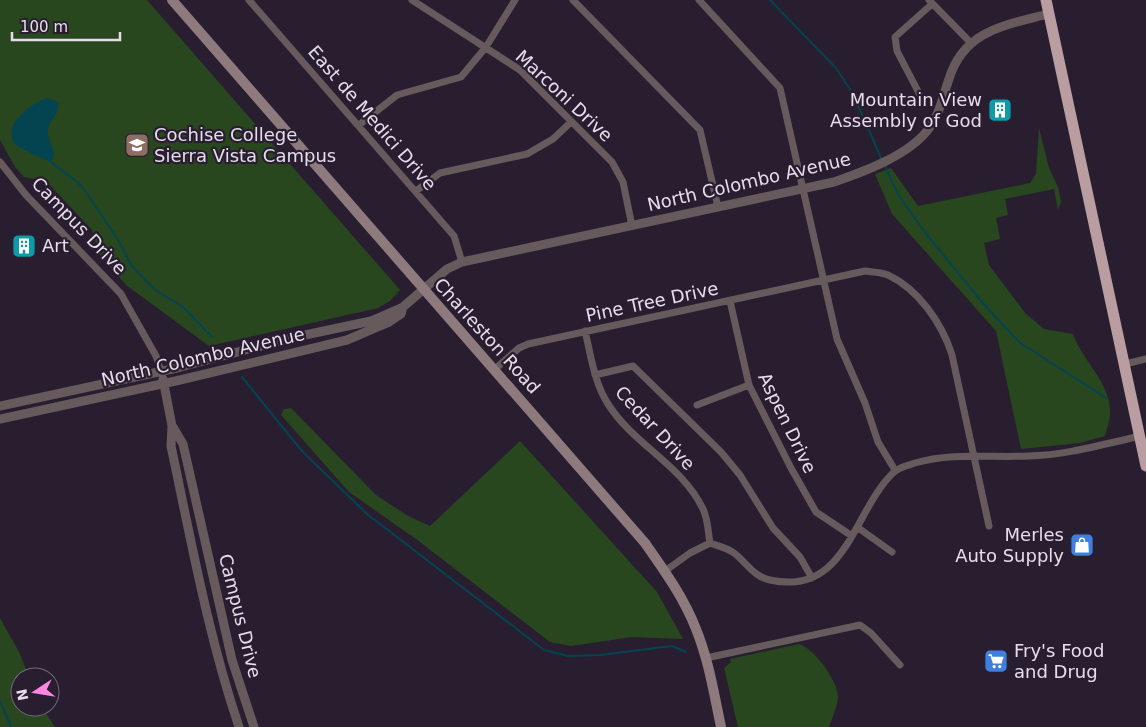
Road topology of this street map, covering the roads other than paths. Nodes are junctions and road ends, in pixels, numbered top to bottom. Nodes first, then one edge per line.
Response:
1 (249, 0) edge
2 (412, 0) edge
3 (514, 0) edge
4 (573, 0) edge
5 (699, 0) edge
6 (1046, 0) edge
7 (177, 2) edge
8 (930, 2) edge
9 (1048, 14) junction
10 (970, 42) junction
11 (486, 48) junction
12 (920, 95) dead end
13 (571, 122) junction
14 (359, 125) junction
15 (0, 162) edge
16 (803, 189) junction
17 (416, 191) junction
18 (718, 207) junction
19 (632, 226) junction
20 (462, 262) junction
21 (822, 280) junction
22 (424, 289) junction
23 (730, 301) junction
24 (403, 307) junction
25 (585, 331) junction
26 (1146, 359) edge
27 (1125, 364) junction
28 (495, 369) junction
29 (161, 371) junction
30 (595, 376) junction
31 (164, 384) junction
32 (749, 385) junction
33 (697, 405) dead end
34 (0, 406) edge
35 (0, 419) edge
36 (172, 426) junction
37 (1141, 436) junction
38 (973, 455) junction
39 (1146, 459) edge
40 (1146, 466) edge
41 (895, 470) junction
42 (989, 526) dead end
43 (857, 527) junction
44 (852, 536) junction
45 (710, 543) junction
46 (892, 552) dead end
47 (665, 571) junction
48 (812, 578) junction
49 (706, 658) junction
50 (900, 665) dead end
51 (239, 727) edge
52 (254, 727) edge
53 (721, 727) edge

1 - 14 street, East de Medici Drive
2 - 11 street, Marconi Drive
3 - 11 street
4 - 18 street
5 - 16 street
6 - 9 highway
7 - 22 main road, Charleston Road
8 - 10 street
8 - 12 street
9 - 10 street
9 - 27 highway
10 - 16 street, North Colombo Avenue
11 - 13 street, Marconi Drive
11 - 14 street
13 - 17 street
13 - 19 street, Marconi Drive
14 - 17 street, East de Medici Drive
15 - 29 street, Campus Drive
16 - 18 street, North Colombo Avenue
16 - 21 street
17 - 20 street, East de Medici Drive
18 - 19 street, North Colombo Avenue
19 - 20 street, North Colombo Avenue
20 - 22 street, North Colombo Avenue
21 - 23 street, Pine Tree Drive
21 - 38 street, Pine Tree Drive
21 - 41 street
22 - 24 street, North Colombo Avenue
22 - 28 main road, Charleston Road
23 - 25 street, Pine Tree Drive
23 - 32 street, Aspen Drive
24 - 29 street, North Colombo Avenue
24 - 31 street, North Colombo Avenue
25 - 28 street, Pine Tree Drive
25 - 30 street, Cedar Drive
26 - 27 street
27 - 37 highway
28 - 47 main road, Charleston Road
29 - 31 street, Campus Drive
29 - 34 street, North Colombo Avenue
30 - 45 street, Cedar Drive
30 - 48 street
31 - 35 street, North Colombo Avenue
31 - 36 street, Campus Drive
32 - 33 street
32 - 44 street, Aspen Drive
36 - 51 street, Campus Drive
36 - 52 street, Campus Drive
37 - 38 street
37 - 39 highway
38 - 41 street
38 - 42 street
39 - 40 highway
41 - 43 street
43 - 44 street
43 - 46 street
44 - 48 street
45 - 47 street
45 - 48 street
47 - 49 main road, Charleston Road
49 - 50 street
49 - 53 main road, Charleston Road

